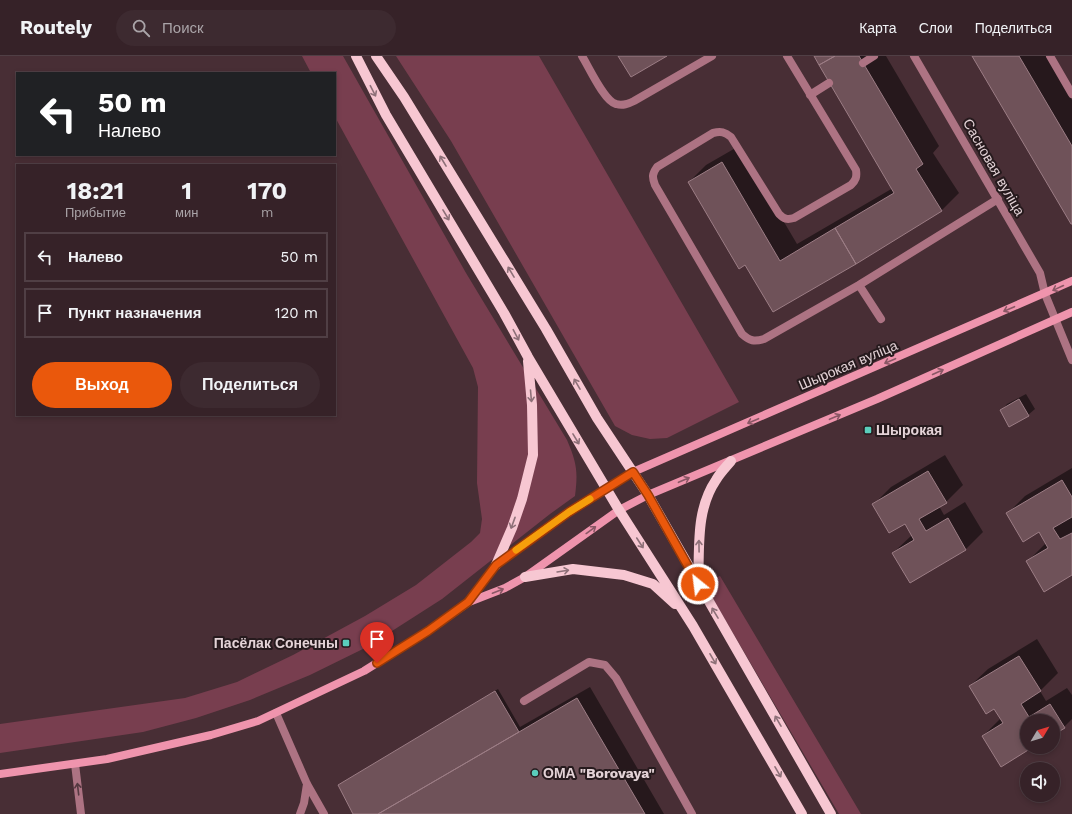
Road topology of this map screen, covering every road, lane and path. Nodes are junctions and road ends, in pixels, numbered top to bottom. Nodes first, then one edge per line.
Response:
1 (356, 56) edge
2 (376, 56) edge
3 (582, 56) edge
4 (712, 56) edge
5 (787, 56) edge
6 (874, 56) edge
7 (914, 56) edge
8 (1050, 56) edge
9 (863, 62) dead end
10 (829, 83) dead end
11 (1072, 94) edge
12 (810, 95) junction
13 (998, 199) junction
14 (1072, 281) edge
15 (859, 285) junction
16 (1045, 294) junction
17 (1072, 312) edge
18 (881, 319) dead end
19 (1055, 320) junction
20 (528, 357) junction
21 (1072, 360) edge
22 (731, 461) junction
23 (633, 472) junction
24 (606, 489) junction
25 (648, 495) junction
26 (619, 510) junction
27 (496, 565) junction
28 (525, 577) junction
29 (698, 584) junction
30 (468, 602) junction
31 (693, 626) junction
32 (524, 701) dead end
33 (276, 713) junction
34 (75, 764) junction
35 (0, 774) edge
36 (307, 784) junction
37 (81, 814) edge
38 (300, 814) edge
39 (324, 814) edge
40 (692, 814) edge
41 (802, 814) edge
42 (831, 814) edge

1 -> 20 main road
23 -> 2 main road
3 - 4 street
5 - 12 street
6 - 9 street
7 - 13 street, Сасновая вуліца
8 - 11 street
10 - 12 street
12 - 15 street
13 - 15 street
13 - 16 street, Сасновая вуліца
14 -> 16 street, Шырокая вуліца
15 - 18 street
16 - 19 street, Сасновая вуліца
16 -> 23 street, Шырокая вуліца
17 - 19 street
19 - 21 street, Сасновая вуліца
22 -> 19 street
20 -> 24 main road
20 -> 27 main road
25 -> 22 street
29 -> 22 main road
23 - 24 street, Шырокая вуліца
23 - 25 main road
24 - 26 main road
24 - 27 street, Шырокая вуліца
25 - 26 street
25 - 29 main road
28 -> 26 street
26 -> 31 main road
27 - 30 street, Шырокая вуліца
30 -> 28 street
28 -> 31 main road
42 -> 29 main road
30 - 33 street
31 -> 41 main road
32 - 40 street
33 - 34 street
33 - 36 street
34 - 35 street
37 -> 34 street
36 - 38 street
36 - 39 street

